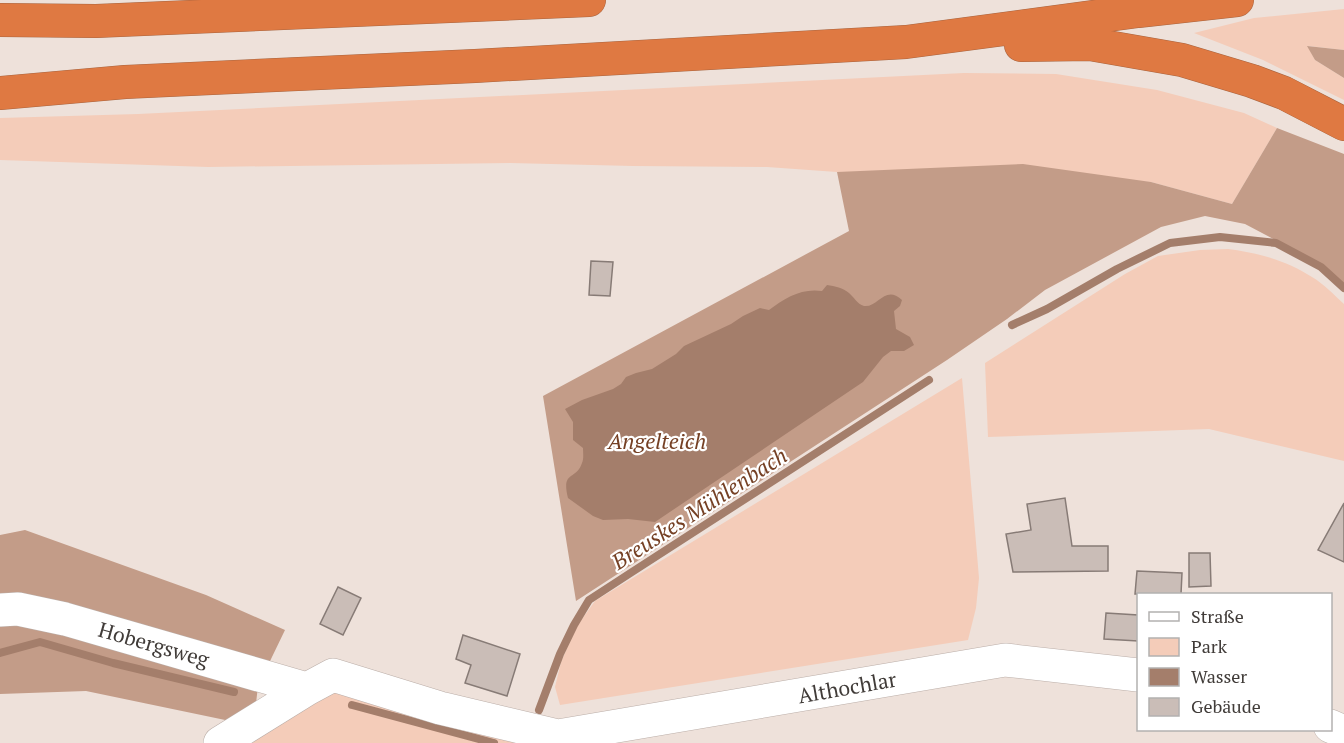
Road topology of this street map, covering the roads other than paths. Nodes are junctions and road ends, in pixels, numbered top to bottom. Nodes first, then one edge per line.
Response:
1 (589, 0) edge
2 (1237, 0) edge
3 (0, 21) edge
4 (906, 42) junction
5 (0, 93) edge
6 (1344, 124) edge
7 (0, 610) edge
8 (1137, 675) edge
9 (307, 689) junction
10 (569, 740) edge
11 (220, 743) edge

1 - 3 highway
2 - 4 highway
4 - 5 highway
4 - 6 highway
7 - 9 street, Hobergsweg
8 - 10 street, Althochlar
9 - 10 street
9 - 11 street

